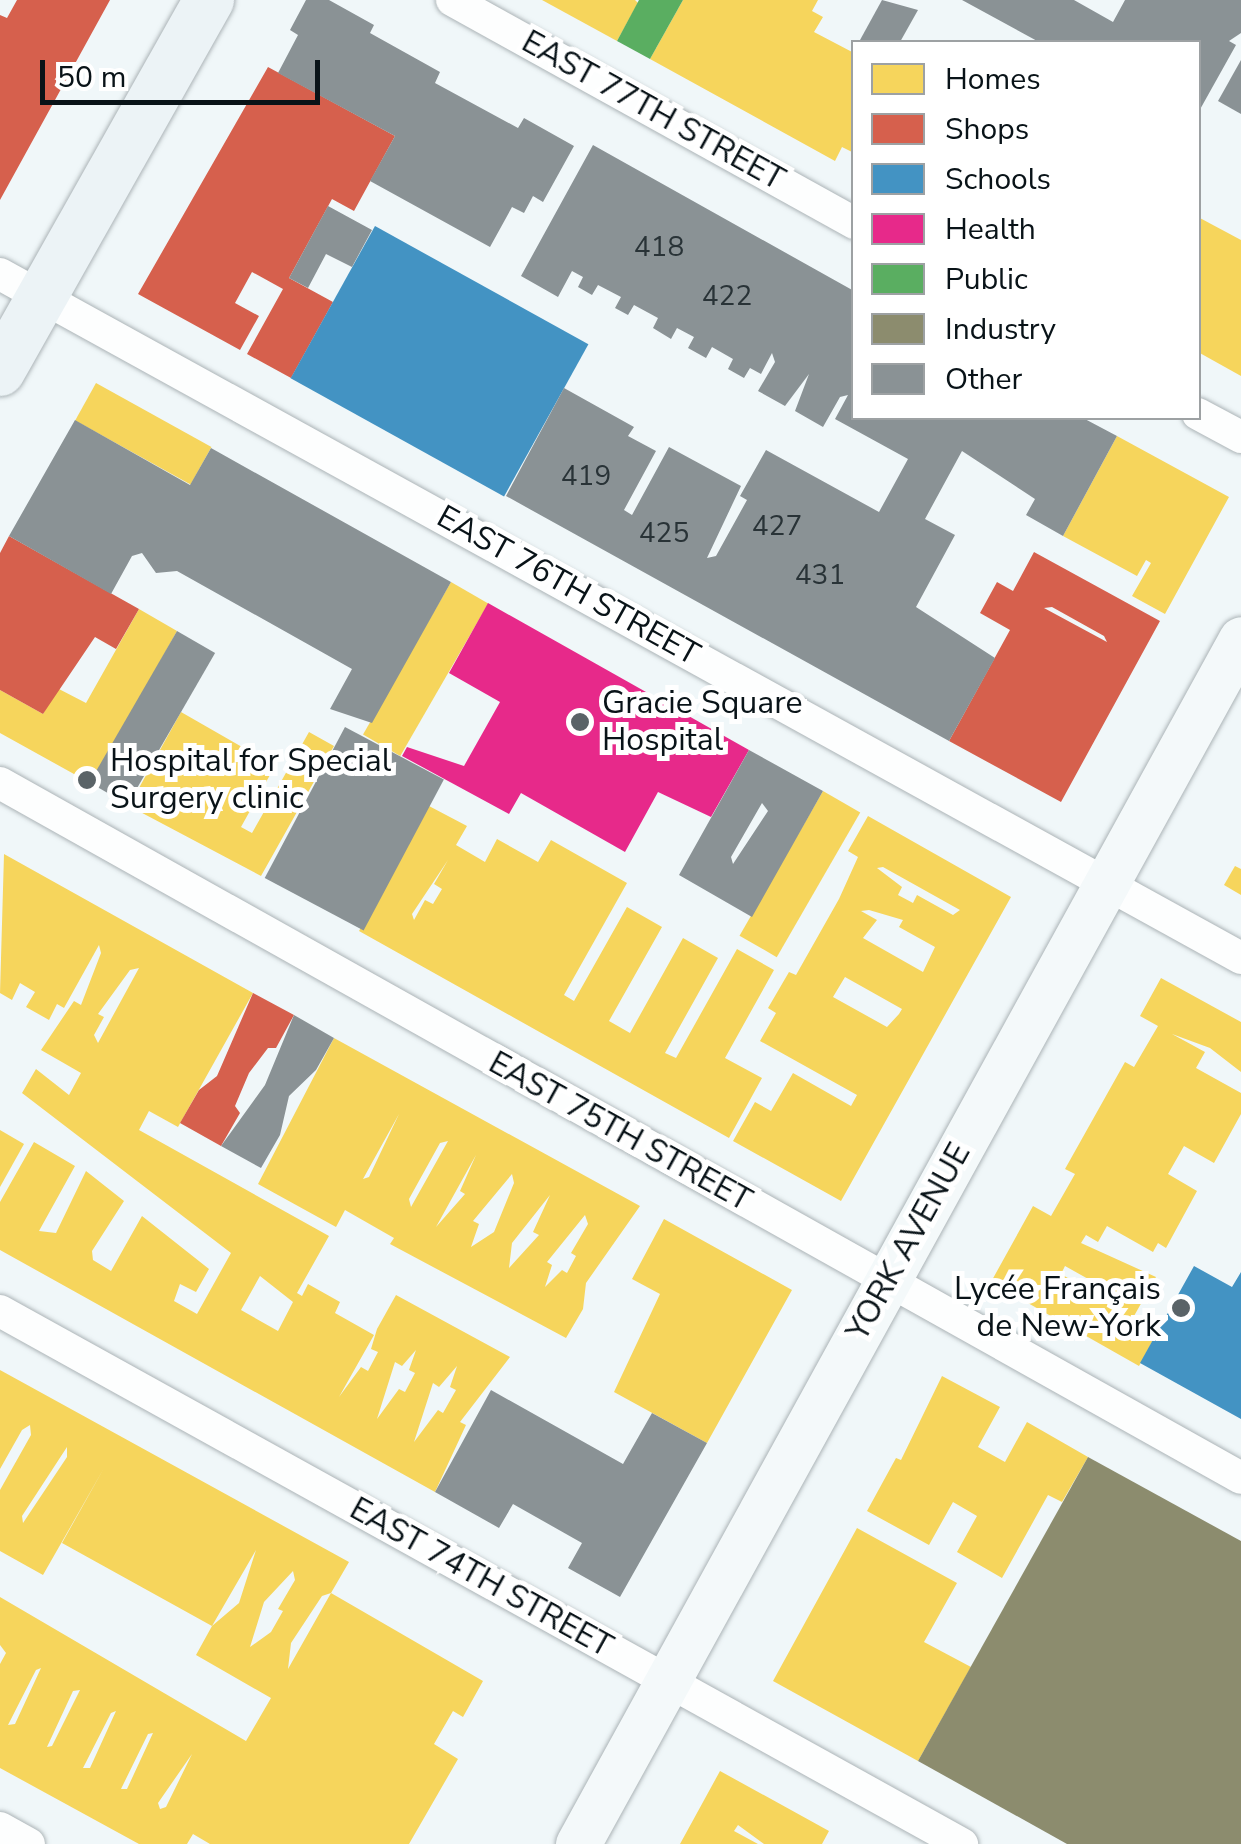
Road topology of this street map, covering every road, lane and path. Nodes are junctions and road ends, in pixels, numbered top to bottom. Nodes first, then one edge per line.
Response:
1 (210, 0) edge
2 (452, 0) edge
3 (851, 220) edge
4 (21, 285) edge
5 (0, 371) edge
6 (1201, 416) edge
7 (1241, 438) edge
8 (1241, 639) edge
9 (0, 783) edge
10 (1107, 883) junction
11 (1241, 958) edge
12 (886, 1282) junction
13 (0, 1311) edge
14 (1241, 1478) edge
15 (667, 1682) junction
16 (0, 1828) edge
17 (29, 1844) edge
18 (578, 1844) edge
19 (962, 1844) edge

1 - 4 main road
2 - 3 street, EAST 77TH STREET
4 - 5 main road
4 - 10 street, EAST 76TH STREET
6 - 7 street
8 - 10 main road, YORK AVENUE
9 - 12 street, EAST 75TH STREET
10 - 11 street, EAST 76TH STREET
10 - 12 main road, YORK AVENUE
12 - 14 street, EAST 75TH STREET
12 - 15 main road, YORK AVENUE
13 - 15 street, EAST 74TH STREET
15 - 18 main road, YORK AVENUE
15 - 19 street, EAST 74TH STREET
16 - 17 street

